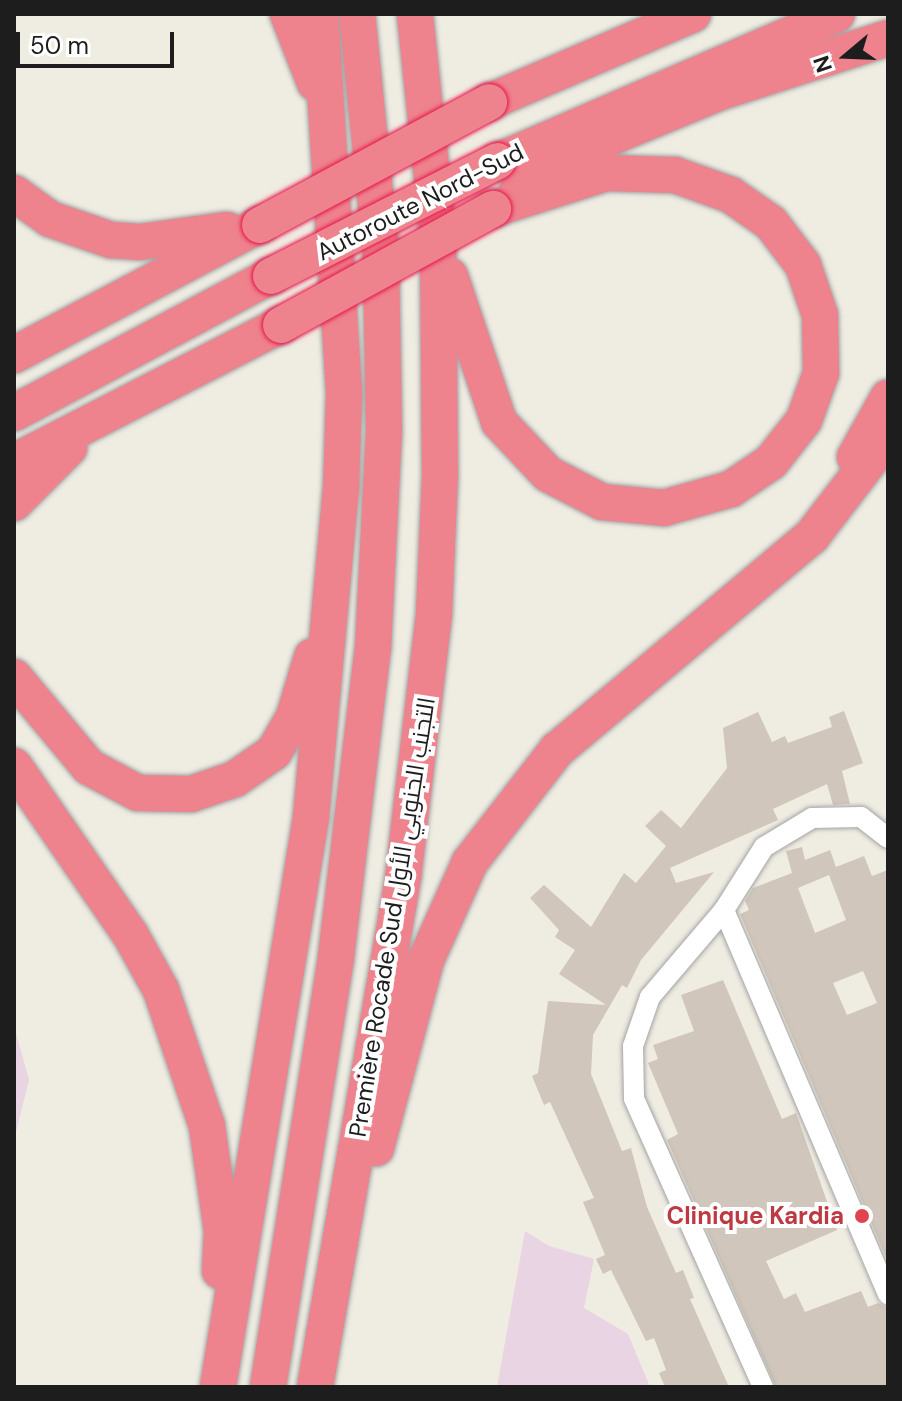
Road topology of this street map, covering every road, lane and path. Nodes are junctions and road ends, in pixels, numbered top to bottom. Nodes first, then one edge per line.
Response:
1 (288, 14) edge
2 (320, 14) edge
3 (357, 14) edge
4 (415, 14) edge
5 (693, 14) edge
6 (834, 26) edge
7 (888, 38) edge
8 (331, 125) junction
9 (14, 193) edge
10 (493, 209) junction
11 (260, 225) junction
12 (438, 234) junction
13 (14, 355) edge
14 (199, 367) junction
15 (888, 398) edge
16 (14, 413) edge
17 (888, 437) edge
18 (14, 462) edge
19 (14, 503) edge
20 (812, 536) junction
21 (329, 598) junction
22 (14, 677) edge
23 (14, 766) edge
24 (888, 838) edge
25 (724, 910) junction
26 (888, 1295) edge
27 (326, 1318) junction
28 (205, 1387) edge
29 (218, 1387) edge
30 (268, 1387) edge
31 (315, 1387) edge
32 (763, 1387) edge

1 - 8 highway
2 - 8 highway
3 - 30 highway, Première Rocade Sud التجنب الجنوبي الأول
4 - 12 highway, Première Rocade Sud التجنب الجنوبي الأول
5 - 11 highway, bridge
6 - 7 highway
6 - 10 highway
6 - 16 highway, Autoroute Nord-Sud, bridge
8 - 21 highway
9 - 11 highway
10 - 12 highway
10 - 14 highway, bridge
11 - 13 highway
12 - 27 highway, Première Rocade Sud التجنب الجنوبي الأول
14 - 18 highway
14 - 19 highway
15 - 20 highway
17 - 20 highway
20 - 27 highway
21 - 22 highway
21 - 29 highway
23 - 28 highway
24 - 25 street
25 - 26 street
25 - 32 street
27 - 31 highway, Première Rocade Sud التجنب الجنوبي الأول

